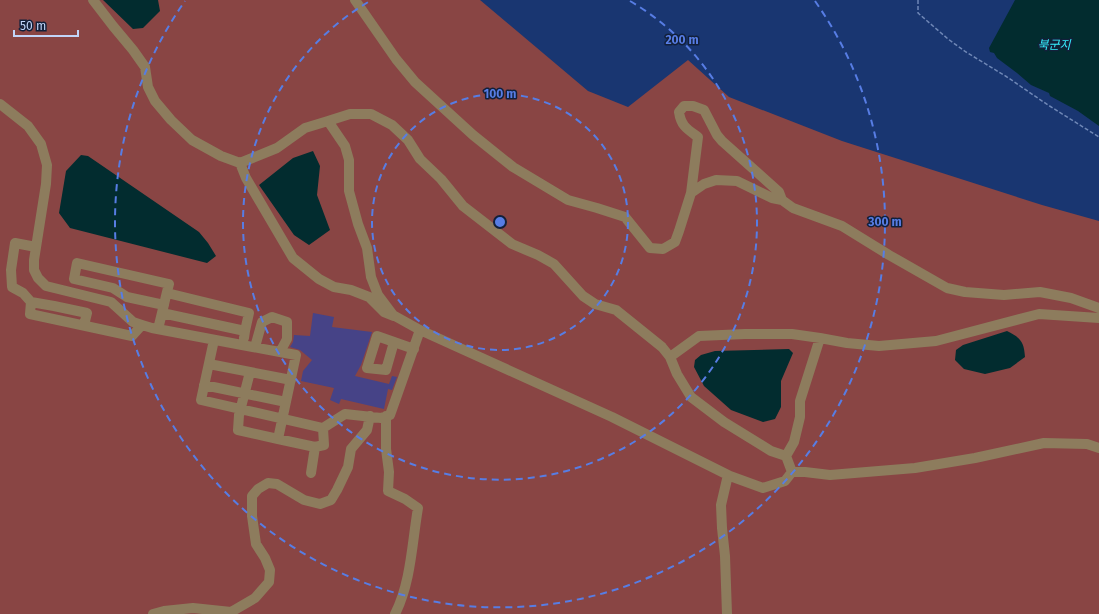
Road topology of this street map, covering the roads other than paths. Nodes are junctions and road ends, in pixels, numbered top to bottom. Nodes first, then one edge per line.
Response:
1 (93, 0) edge
2 (356, 0) edge
3 (0, 104) edge
4 (328, 120) junction
5 (240, 163) junction
6 (692, 192) junction
7 (782, 200) junction
8 (36, 247) junction
9 (167, 293) junction
10 (1099, 308) edge
11 (163, 309) junction
12 (250, 313) junction
13 (394, 316) junction
14 (272, 318) junction
15 (1099, 318) edge
16 (142, 325) junction
17 (158, 329) junction
18 (420, 330) junction
19 (245, 331) junction
20 (820, 338) junction
21 (214, 340) junction
22 (394, 342) dead end
23 (242, 345) junction
24 (255, 348) junction
25 (414, 348) junction
26 (280, 352) junction
27 (670, 356) junction
28 (208, 364) junction
29 (250, 372) junction
30 (290, 380) junction
31 (204, 385) junction
32 (244, 394) junction
33 (286, 402) junction
34 (241, 409) junction
35 (370, 416) junction
36 (386, 416) junction
37 (282, 418) junction
38 (323, 428) junction
39 (278, 439) junction
40 (316, 447) junction
41 (1099, 448) edge
42 (786, 456) junction
43 (792, 472) junction
44 (311, 473) dead end
45 (728, 475) junction
46 (153, 614) edge
47 (395, 614) edge
48 (727, 614) edge

1 - 5 lane
2 - 6 lane
3 - 8 lane
4 - 5 lane
4 - 13 lane
4 - 27 lane
5 - 13 lane
6 - 7 lane
6 - 7 lane
7 - 10 lane
8 - 16 lane
8 - 16 lane
9 - 11 lane
9 - 11 lane
9 - 12 lane
11 - 17 lane
11 - 19 lane
12 - 14 lane
12 - 19 lane
13 - 18 lane
14 - 24 lane
14 - 26 lane
15 - 20 lane
16 - 17 lane
17 - 21 lane
18 - 25 lane
18 - 45 lane
19 - 23 lane
20 - 27 lane
20 - 42 lane
21 - 23 lane
21 - 28 lane
22 - 25 lane
23 - 24 lane
24 - 26 lane
25 - 36 lane
26 - 30 lane
27 - 42 lane
28 - 29 lane
28 - 31 lane
29 - 30 lane
29 - 32 lane
30 - 33 lane
31 - 32 lane
31 - 34 lane
32 - 33 lane
32 - 34 lane
33 - 37 lane
34 - 37 lane
34 - 39 lane
35 - 36 lane
35 - 38 lane
35 - 46 lane
36 - 47 lane
37 - 38 lane
37 - 39 lane
38 - 40 lane
39 - 40 lane
40 - 44 lane
41 - 43 lane
42 - 43 lane
43 - 45 lane
45 - 48 lane

